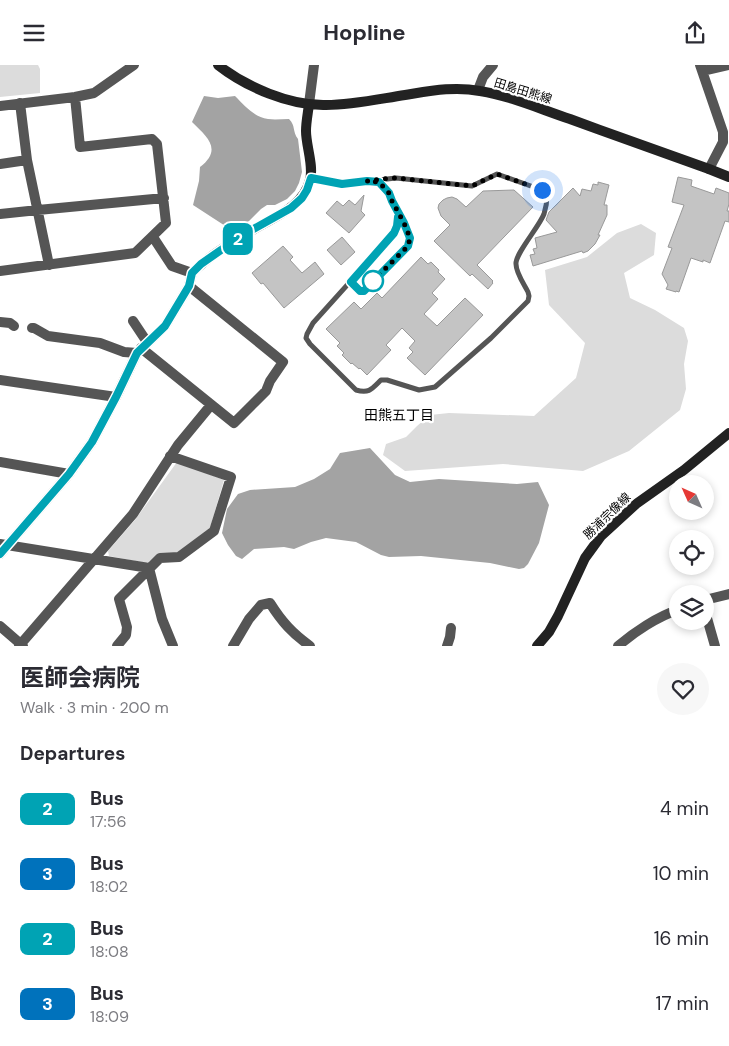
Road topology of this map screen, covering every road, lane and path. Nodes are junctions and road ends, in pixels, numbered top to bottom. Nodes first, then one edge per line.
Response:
1 (134, 65) edge
2 (218, 65) edge
3 (314, 65) edge
4 (493, 65) edge
5 (728, 65) edge
6 (701, 68) edge
7 (478, 90) junction
8 (75, 97) junction
9 (20, 103) junction
10 (310, 105) junction
11 (0, 106) edge
12 (27, 160) junction
13 (0, 163) edge
14 (709, 169) junction
15 (729, 177) edge
16 (311, 178) junction
17 (367, 181) junction
18 (164, 198) junction
19 (392, 201) junction
20 (38, 210) junction
21 (0, 214) edge
22 (153, 237) junction
23 (48, 265) junction
24 (0, 271) edge
25 (192, 273) junction
26 (351, 282) junction
27 (189, 286) junction
28 (132, 321) dead end
29 (0, 322) edge
30 (14, 326) dead end
31 (32, 328) dead end
32 (142, 348) junction
33 (0, 380) edge
34 (116, 397) junction
35 (211, 405) junction
36 (729, 433) edge
37 (170, 456) junction
38 (0, 463) edge
39 (69, 474) junction
40 (4, 544) edge
41 (0, 554) edge
42 (95, 559) junction
43 (149, 568) junction
44 (729, 594) edge
45 (714, 598) edge
46 (669, 613) edge
47 (0, 626) edge
48 (451, 627) dead end
49 (710, 630) edge
50 (297, 643) edge
51 (21, 645) edge
52 (117, 646) edge
53 (173, 646) edge
54 (233, 646) edge
55 (310, 646) edge
56 (447, 646) edge
57 (538, 646) edge
58 (618, 646) edge
59 (715, 646) edge

1 - 8 street
2 - 10 main road, 田島田熊線
3 - 10 street
4 - 7 street
5 - 6 street
6 - 14 street
7 - 10 main road, 田島田熊線
7 - 14 main road, 田島田熊線
8 - 9 street
8 - 18 street
9 - 11 street
9 - 12 street
10 - 16 main road
12 - 13 street
12 - 20 street
14 - 15 main road, 田島田熊線
16 - 17 lane
16 - 25 main road
17 - 19 lane
17 - 26 lane
18 - 20 street
18 - 22 street
19 - 26 lane
19 - 26 lane
20 - 21 street
20 - 23 street
22 - 23 street
22 - 25 street
23 - 24 street
25 - 27 street
27 - 32 street
27 - 35 street
28 - 32 street
29 - 30 street
31 - 32 street
32 - 34 main road
32 - 35 street
33 - 34 street
34 - 39 main road
35 - 37 street
36 - 57 main road, 勝浦宗像線
37 - 42 street
37 - 43 street
38 - 39 street
39 - 40 main road
40 - 41 main road
40 - 42 street
42 - 43 street
42 - 51 street
43 - 52 street
43 - 53 street
44 - 45 street
46 - 58 street
47 - 51 street
48 - 56 street
49 - 59 street
50 - 54 street
50 - 55 street

